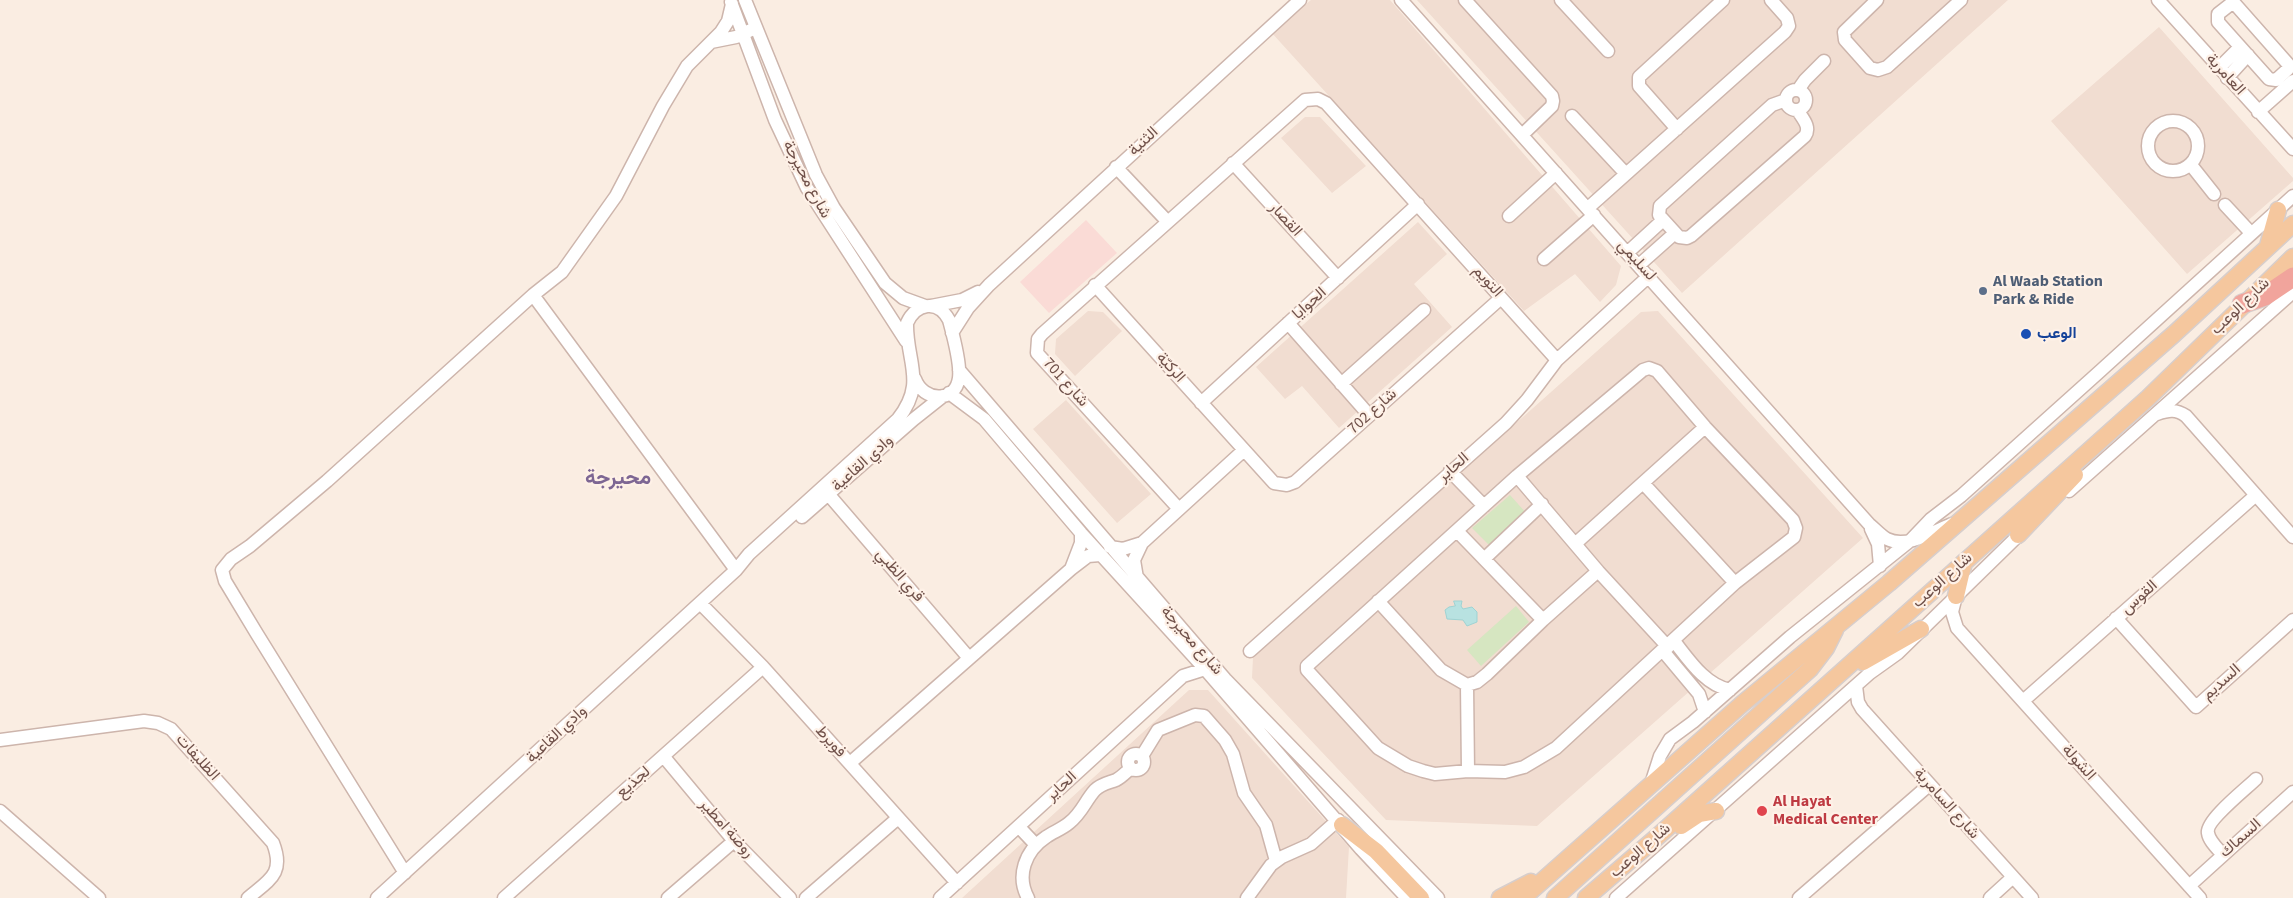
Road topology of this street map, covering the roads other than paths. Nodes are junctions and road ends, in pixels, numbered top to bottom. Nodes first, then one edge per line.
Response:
1 (745, 0) edge
2 (1300, 0) edge
3 (1401, 0) edge
4 (1465, 0) edge
5 (1561, 0) edge
6 (1722, 0) edge
7 (1771, 0) edge
8 (1877, 0) edge
9 (1961, 0) edge
10 (2158, 0) edge
11 (731, 2) edge
12 (756, 28) junction
13 (744, 33) junction
14 (711, 42) junction
15 (1608, 51) dead end
16 (2244, 51) junction
17 (1824, 61) dead end
18 (2219, 68) junction
19 (2228, 78) junction
20 (2293, 81) edge
21 (1798, 90) junction
22 (1786, 100) junction
23 (1798, 111) junction
24 (2258, 112) junction
25 (1572, 116) dead end
26 (1677, 129) junction
27 (1522, 135) junction
28 (2293, 149) edge
29 (1232, 163) junction
30 (2191, 165) junction
31 (1116, 167) junction
32 (1556, 173) junction
33 (1626, 174) junction
34 (2214, 194) dead end
35 (2293, 196) edge
36 (1418, 204) junction
37 (2225, 205) dead end
38 (2278, 210) junction
39 (1591, 212) junction
40 (1509, 216) dead end
41 (1663, 220) junction
42 (1167, 221) junction
43 (2293, 224) edge
44 (1675, 233) junction
45 (2251, 233) junction
46 (2267, 249) junction
47 (1627, 252) junction
48 (2293, 257) edge
49 (1544, 258) dead end
50 (1639, 265) junction
51 (1649, 276) junction
52 (2293, 277) edge
53 (1338, 278) junction
54 (988, 285) junction
55 (1095, 285) junction
56 (2293, 292) edge
57 (533, 295) junction
58 (1501, 298) junction
59 (2242, 304) junction
60 (928, 306) junction
61 (1424, 310) dead end
62 (1288, 323) junction
63 (952, 333) junction
64 (909, 347) junction
65 (1557, 360) junction
66 (959, 370) junction
67 (915, 379) junction
68 (1341, 384) junction
69 (2189, 385) junction
70 (946, 395) junction
71 (2148, 398) junction
72 (1201, 403) junction
73 (2155, 414) junction
74 (1369, 415) junction
75 (2186, 416) junction
76 (1705, 427) junction
77 (1244, 450) junction
78 (1450, 471) junction
79 (1517, 476) junction
80 (1643, 483) junction
81 (828, 495) junction
82 (2256, 495) junction
83 (1542, 504) junction
84 (1484, 506) junction
85 (1179, 510) junction
86 (1958, 521) junction
87 (1869, 524) junction
88 (1457, 531) junction
89 (1081, 534) junction
90 (2018, 535) junction
91 (2293, 537) edge
92 (1911, 540) junction
93 (1142, 543) junction
94 (1576, 543) junction
95 (1105, 551) junction
96 (1484, 559) junction
97 (1964, 562) junction
98 (1880, 566) junction
99 (1071, 569) junction
100 (736, 570) junction
101 (1598, 571) junction
102 (1137, 578) junction
103 (1735, 583) junction
104 (1956, 596) junction
105 (1378, 601) junction
106 (700, 603) junction
107 (2116, 618) junction
108 (1543, 620) junction
109 (2293, 620) edge
110 (1838, 624) junction
111 (1957, 628) junction
112 (1921, 629) junction
113 (1185, 647) junction
114 (1668, 647) junction
115 (1250, 651) dead end
116 (969, 658) junction
117 (763, 667) junction
118 (1205, 669) junction
119 (1183, 676) junction
120 (1834, 680) junction
121 (1467, 685) junction
122 (1856, 686) junction
123 (1730, 690) junction
124 (2023, 701) junction
125 (1835, 704) junction
126 (1862, 708) junction
127 (1705, 712) junction
128 (0, 740) edge
129 (664, 757) junction
130 (850, 763) junction
131 (1468, 771) junction
132 (2256, 779) dead end
133 (1929, 785) junction
134 (1649, 788) junction
135 (2293, 792) edge
136 (1716, 811) junction
137 (0, 812) edge
138 (898, 818) junction
139 (1340, 823) junction
140 (1018, 827) junction
141 (1657, 837) junction
142 (734, 841) junction
143 (1036, 845) junction
144 (2223, 855) junction
145 (1276, 861) junction
146 (1557, 867) junction
147 (405, 873) junction
148 (2013, 877) junction
149 (957, 883) junction
150 (2189, 886) junction
151 (99, 898) edge
152 (248, 898) edge
153 (377, 898) edge
154 (504, 898) edge
155 (668, 898) edge
156 (790, 898) edge
157 (806, 898) edge
158 (940, 898) edge
159 (1028, 898) edge
160 (1248, 898) edge
161 (1407, 898) edge
162 (1421, 898) edge
163 (1438, 898) edge
164 (1500, 898) edge
165 (1523, 898) edge
166 (1555, 898) edge
167 (1586, 898) edge
168 (1616, 898) edge
169 (1799, 898) edge
170 (1990, 898) edge
171 (2032, 898) edge
172 (2200, 898) edge

1 - 12 street, شارع محيرجة
2 - 31 street, الثنية
3 - 27 street, لسليمي
4 - 27 street
5 - 15 street
6 - 26 street
7 - 26 street
8 - 9 street
10 - 18 street, العامرية
11 - 13 street, شارع محيرجة
11 - 14 street
12 - 13 street
12 - 60 street, شارع محيرجة
13 - 14 street
13 - 64 street, شارع محيرجة
14 - 57 street
16 - 16 street
16 - 18 street
16 - 19 street
17 - 21 street
18 - 19 street, العامرية
19 - 24 street, العامرية
20 - 24 street
21 - 22 street
21 - 23 street
22 - 23 street
22 - 41 street
23 - 44 street
24 - 28 street, العامرية
25 - 33 street
26 - 33 street
27 - 32 street, لسليمي
29 - 36 street, شارع 701
29 - 42 street, شارع 701
29 - 53 street, القصار
30 - 30 street
30 - 34 street
31 - 42 street
31 - 54 street, الثنية
32 - 39 street, لسليمي
32 - 40 street
33 - 39 street
35 - 38 street, شارع الوعب
36 - 53 street, الحوايا
36 - 58 street, التويم
37 - 45 street
38 - 45 street, شارع الوعب
38 - 46 main road
39 - 47 street, لسليمي
39 - 49 street
41 - 44 street
41 - 47 street
42 - 55 street, شارع 701
43 - 46 main road, شارع الوعب
44 - 50 street
45 - 92 street, شارع الوعب
46 - 86 main road, شارع الوعب
47 - 50 street, لسليمي
48 - 59 main road, شارع الوعب
50 - 51 street, لسليمي
51 - 65 street, الحاير
51 - 87 street, لسليمي
52 - 59 highway
53 - 62 street, الحوايا
54 - 60 street, الثنية
54 - 63 street, الثنية
55 - 72 street, الركيّة
55 - 85 street, شارع 701
56 - 69 street, شارع الوعب
57 - 100 street
57 - 147 street
58 - 65 street, التويم
58 - 74 street, شارع 702
59 - 71 main road, شارع الوعب
60 - 63 street
60 - 64 street
61 - 68 street
62 - 68 street
62 - 72 street, الحوايا
63 - 66 street
64 - 67 street
65 - 78 street, الحاير
66 - 70 street
66 - 95 street, شارع محيرجة
67 - 70 street, شارع محيرجة
67 - 100 street, وادي القاعية
68 - 74 street
69 - 73 street, شارع الوعب
69 - 75 street
70 - 81 street, وادي القاعية
70 - 89 street, شارع محيرجة
71 - 90 main road
71 - 97 main road, شارع الوعب
72 - 77 street, الركيّة
73 - 75 street
73 - 90 street, شارع الوعب
74 - 77 street, شارع 702
75 - 82 street
76 - 79 street
76 - 80 street
76 - 103 street
77 - 85 street
78 - 84 street
78 - 115 street, الحاير
79 - 83 street
79 - 84 street
80 - 94 street
80 - 103 street
81 - 100 street, وادي القاعية
81 - 116 street, قري الظبي
82 - 91 street
82 - 107 street, القوس
83 - 94 street
83 - 96 street
84 - 88 street
85 - 93 street
86 - 92 street, لسليمي
86 - 110 main road, شارع الوعب
87 - 92 street, لسليمي
87 - 98 street, لسليمي
88 - 96 street
88 - 105 street
89 - 95 street, شارع محيرجة
89 - 99 street
90 - 104 street, شارع الوعب
92 - 98 street, شارع الوعب
93 - 95 street
93 - 102 street
94 - 101 street
95 - 99 street
95 - 102 street, شارع محيرجة
95 - 113 street, شارع محيرجة
96 - 108 street
97 - 104 main road
97 - 120 main road, شارع الوعب
98 - 123 street, شارع الوعب
99 - 116 street
100 - 106 street, وادي القاعية
101 - 108 street
101 - 114 street
102 - 163 street, شارع محيرجة
103 - 114 street
104 - 111 street
104 - 112 street, شارع الوعب
105 - 121 street
105 - 131 street
106 - 117 street, فويرط
106 - 147 street, وادي القاعية
107 - 109 street, السديم
107 - 124 street, القوس
108 - 121 street
110 - 134 main road, شارع الوعب
110 - 166 main road
111 - 112 street
111 - 124 street, الشولة
112 - 120 main road
112 - 122 street, شارع الوعب
113 - 118 street, شارع محيرجة
113 - 119 street
114 - 123 street
114 - 127 street
114 - 131 street
116 - 130 street
117 - 129 street, لجذيع
117 - 130 street, فويرط
118 - 119 street, الحاير
118 - 139 street, شارع محيرجة
119 - 140 street, الحاير
120 - 141 main road, شارع الوعب
121 - 131 street
122 - 125 street, شارع الوعب
122 - 126 street, شارع السامرية
123 - 127 street, شارع الوعب
124 - 150 street, الشولة
125 - 126 street
125 - 136 street, شارع الوعب
126 - 133 street, شارع السامرية
127 - 134 street, شارع الوعب
128 - 152 street, الظليفات
129 - 142 street, روضة امطير
129 - 154 street, لجذيع
130 - 138 street, فويرط
132 - 144 street
133 - 148 street, شارع السامرية
133 - 169 street
134 - 146 main road, شارع الوعب
135 - 144 street, السماك
136 - 141 main road
136 - 168 street, شارع الوعب
137 - 151 street
138 - 149 street, فويرط
138 - 157 street
139 - 145 street
139 - 161 street, شارع محيرجة
139 - 162 main road
140 - 143 street
140 - 149 street, الحاير
141 - 167 main road, شارع الوعب
142 - 155 street
142 - 156 street, روضة امطير
143 - 145 street
143 - 159 street
144 - 150 street, السماك
145 - 160 street
146 - 164 main road
146 - 165 main road, شارع الوعب
147 - 153 street, وادي القاعية
148 - 170 street
148 - 171 street, شارع السامرية
149 - 158 street, الحاير
150 - 172 street, الشولة

